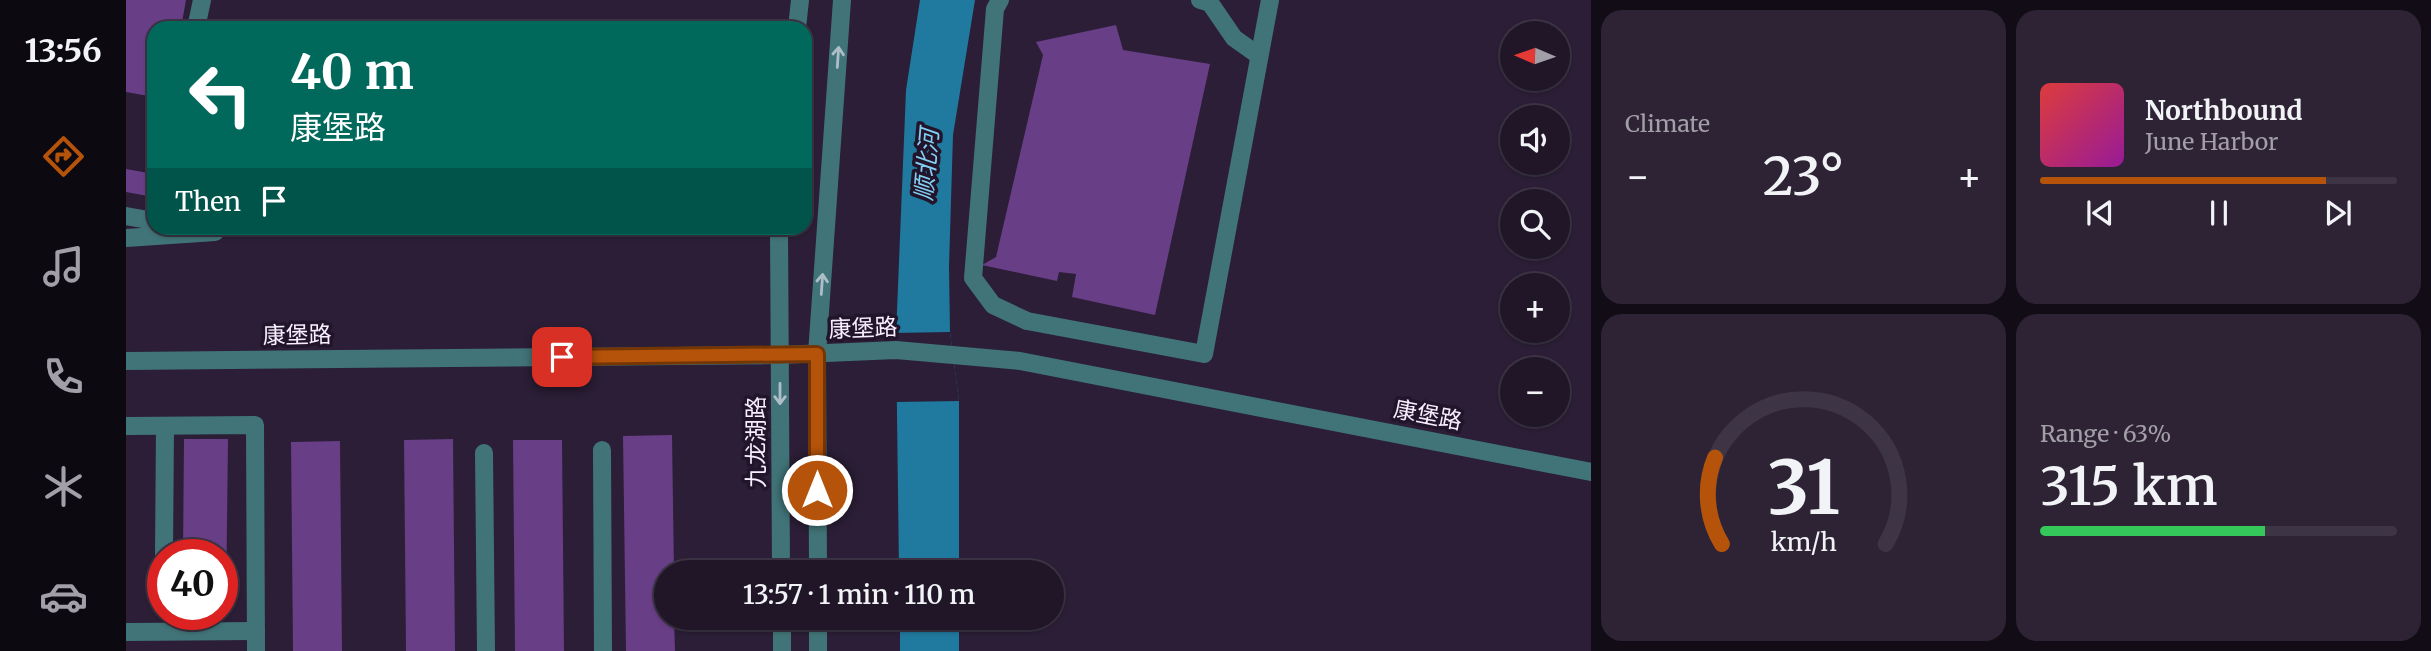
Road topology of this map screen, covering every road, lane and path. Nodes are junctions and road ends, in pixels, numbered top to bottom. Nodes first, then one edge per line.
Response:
1 (202, 0) edge
2 (800, 0) edge
3 (842, 0) edge
4 (848, 0) edge
5 (999, 0) edge
6 (1200, 0) edge
7 (1270, 0) edge
8 (198, 21) edge
9 (798, 21) edge
10 (841, 21) junction
11 (1258, 55) junction
12 (126, 216) edge
13 (147, 220) edge
14 (170, 235) edge
15 (779, 235) edge
16 (126, 238) edge
17 (817, 354) junction
18 (780, 355) junction
19 (126, 361) edge
20 (126, 426) edge
21 (165, 426) junction
22 (602, 450) dead end
23 (484, 453) dead end
24 (1591, 471) edge
25 (164, 539) edge
26 (782, 560) edge
27 (818, 560) edge
28 (147, 627) edge
29 (238, 629) edge
30 (782, 630) edge
31 (818, 630) edge
32 (256, 631) junction
33 (126, 632) edge
34 (256, 651) edge
35 (486, 651) edge
36 (603, 651) edge
37 (782, 651) edge
38 (818, 651) edge

1 - 8 street
2 - 9 street
3 - 10 street
4 - 10 street
5 - 11 street
6 - 11 street
7 - 11 street
17 -> 10 street
12 - 13 street
14 - 16 street
15 - 18 street, 九龙湖路
17 - 18 street, 康堡路
17 - 24 street, 康堡路
17 - 27 street
18 - 19 street, 康堡路
18 -> 26 street, 九龙湖路
20 - 21 street
21 - 25 street
21 - 32 street
22 - 36 street
23 - 35 street
28 - 33 street
29 - 32 street
30 - 37 street
31 - 38 street
32 - 34 street

